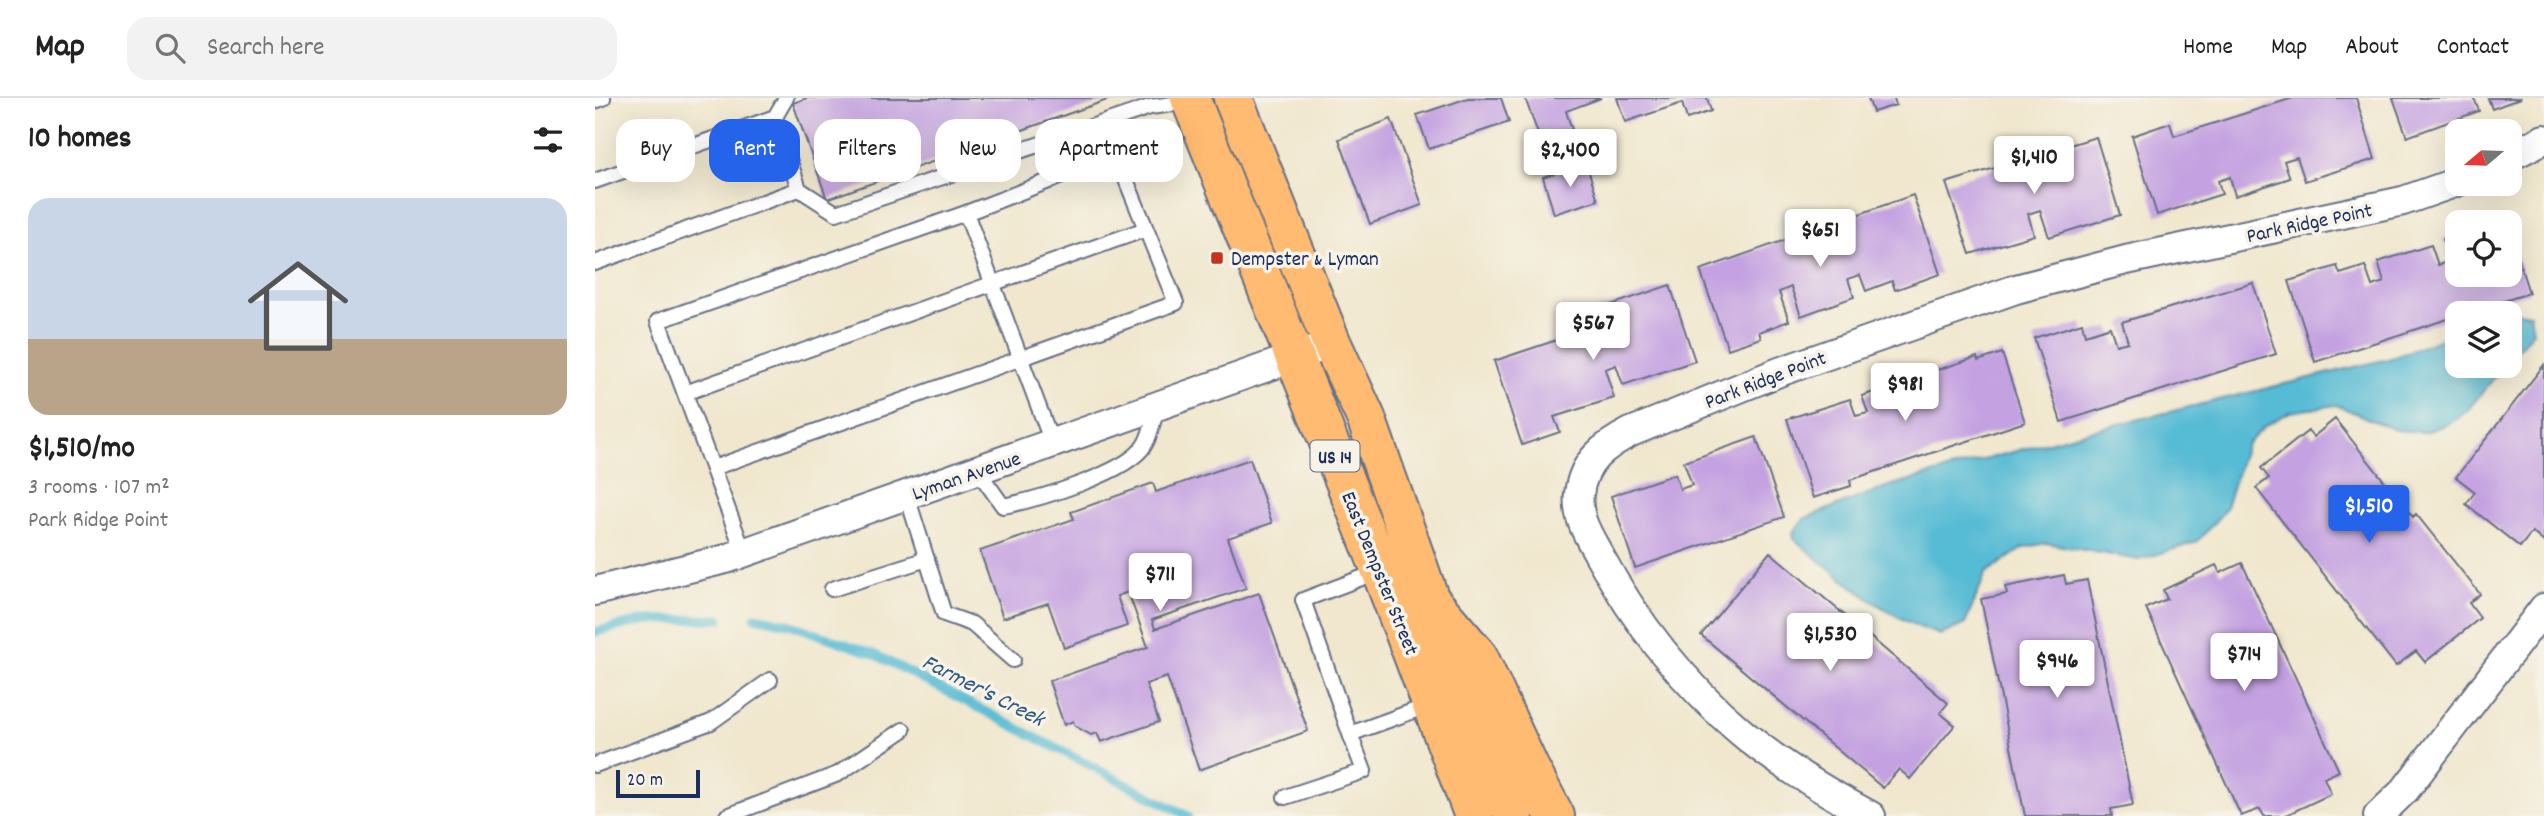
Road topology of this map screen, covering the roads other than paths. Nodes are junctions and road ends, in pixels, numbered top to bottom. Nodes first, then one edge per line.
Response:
1 (603, 98) edge
2 (786, 98) edge
3 (1233, 98) edge
4 (1194, 99) edge
5 (595, 101) edge
6 (775, 117) junction
7 (2544, 139) edge
8 (2522, 150) edge
9 (595, 181) edge
10 (2445, 186) edge
11 (799, 189) junction
12 (966, 214) junction
13 (1146, 229) junction
14 (595, 263) edge
15 (993, 285) junction
16 (1332, 344) junction
17 (1295, 357) junction
18 (1021, 358) junction
19 (685, 393) junction
20 (1157, 408) junction
21 (1053, 445) junction
22 (713, 468) junction
23 (978, 471) junction
24 (907, 496) junction
25 (744, 553) junction
26 (926, 559) junction
27 (1381, 571) junction
28 (832, 589) dead end
29 (595, 591) edge
30 (1430, 600) junction
31 (2544, 608) edge
32 (2534, 636) edge
33 (1013, 660) dead end
34 (770, 680) dead end
35 (1450, 699) junction
36 (903, 730) dead end
37 (1350, 734) junction
38 (595, 765) edge
39 (1285, 797) dead end
40 (727, 816) edge
41 (1474, 816) edge
42 (1514, 816) edge
43 (1555, 816) edge
44 (1871, 816) edge
45 (2378, 816) edge

1 - 5 lane
2 - 6 lane
3 - 16 main road, East Dempster Street / US 14
4 - 11 lane
4 - 17 main road, East Dempster Street / US 14
6 - 9 lane
6 - 11 lane
7 - 8 street
10 - 44 street, Park Ridge Point
11 - 14 lane
12 - 13 lane
12 - 15 lane
12 - 19 lane
13 - 15 lane
13 - 18 lane
15 - 18 lane
15 - 19 lane
16 - 17 street, Lyman Avenue
16 - 30 main road, East Dempster Street / US 14
17 - 20 street, Lyman Avenue
17 - 27 main road, East Dempster Street / US 14
18 - 21 lane
18 - 22 lane
19 - 22 lane
20 - 21 street, Lyman Avenue
20 - 23 lane
21 - 23 street, Lyman Avenue
22 - 25 lane
23 - 24 street, Lyman Avenue
24 - 25 street, Lyman Avenue
24 - 26 lane
25 - 29 street, Lyman Avenue
26 - 28 lane
26 - 33 lane
27 - 35 main road, East Dempster Street / US 14
27 - 37 lane
30 - 35 main road, East Dempster Street / US 14
30 - 43 main road
31 - 32 street
32 - 45 street
34 - 38 lane
35 - 37 lane
35 - 41 main road, East Dempster Street / US 14
35 - 42 main road, East Dempster Street / US 14
36 - 40 lane
37 - 39 lane

